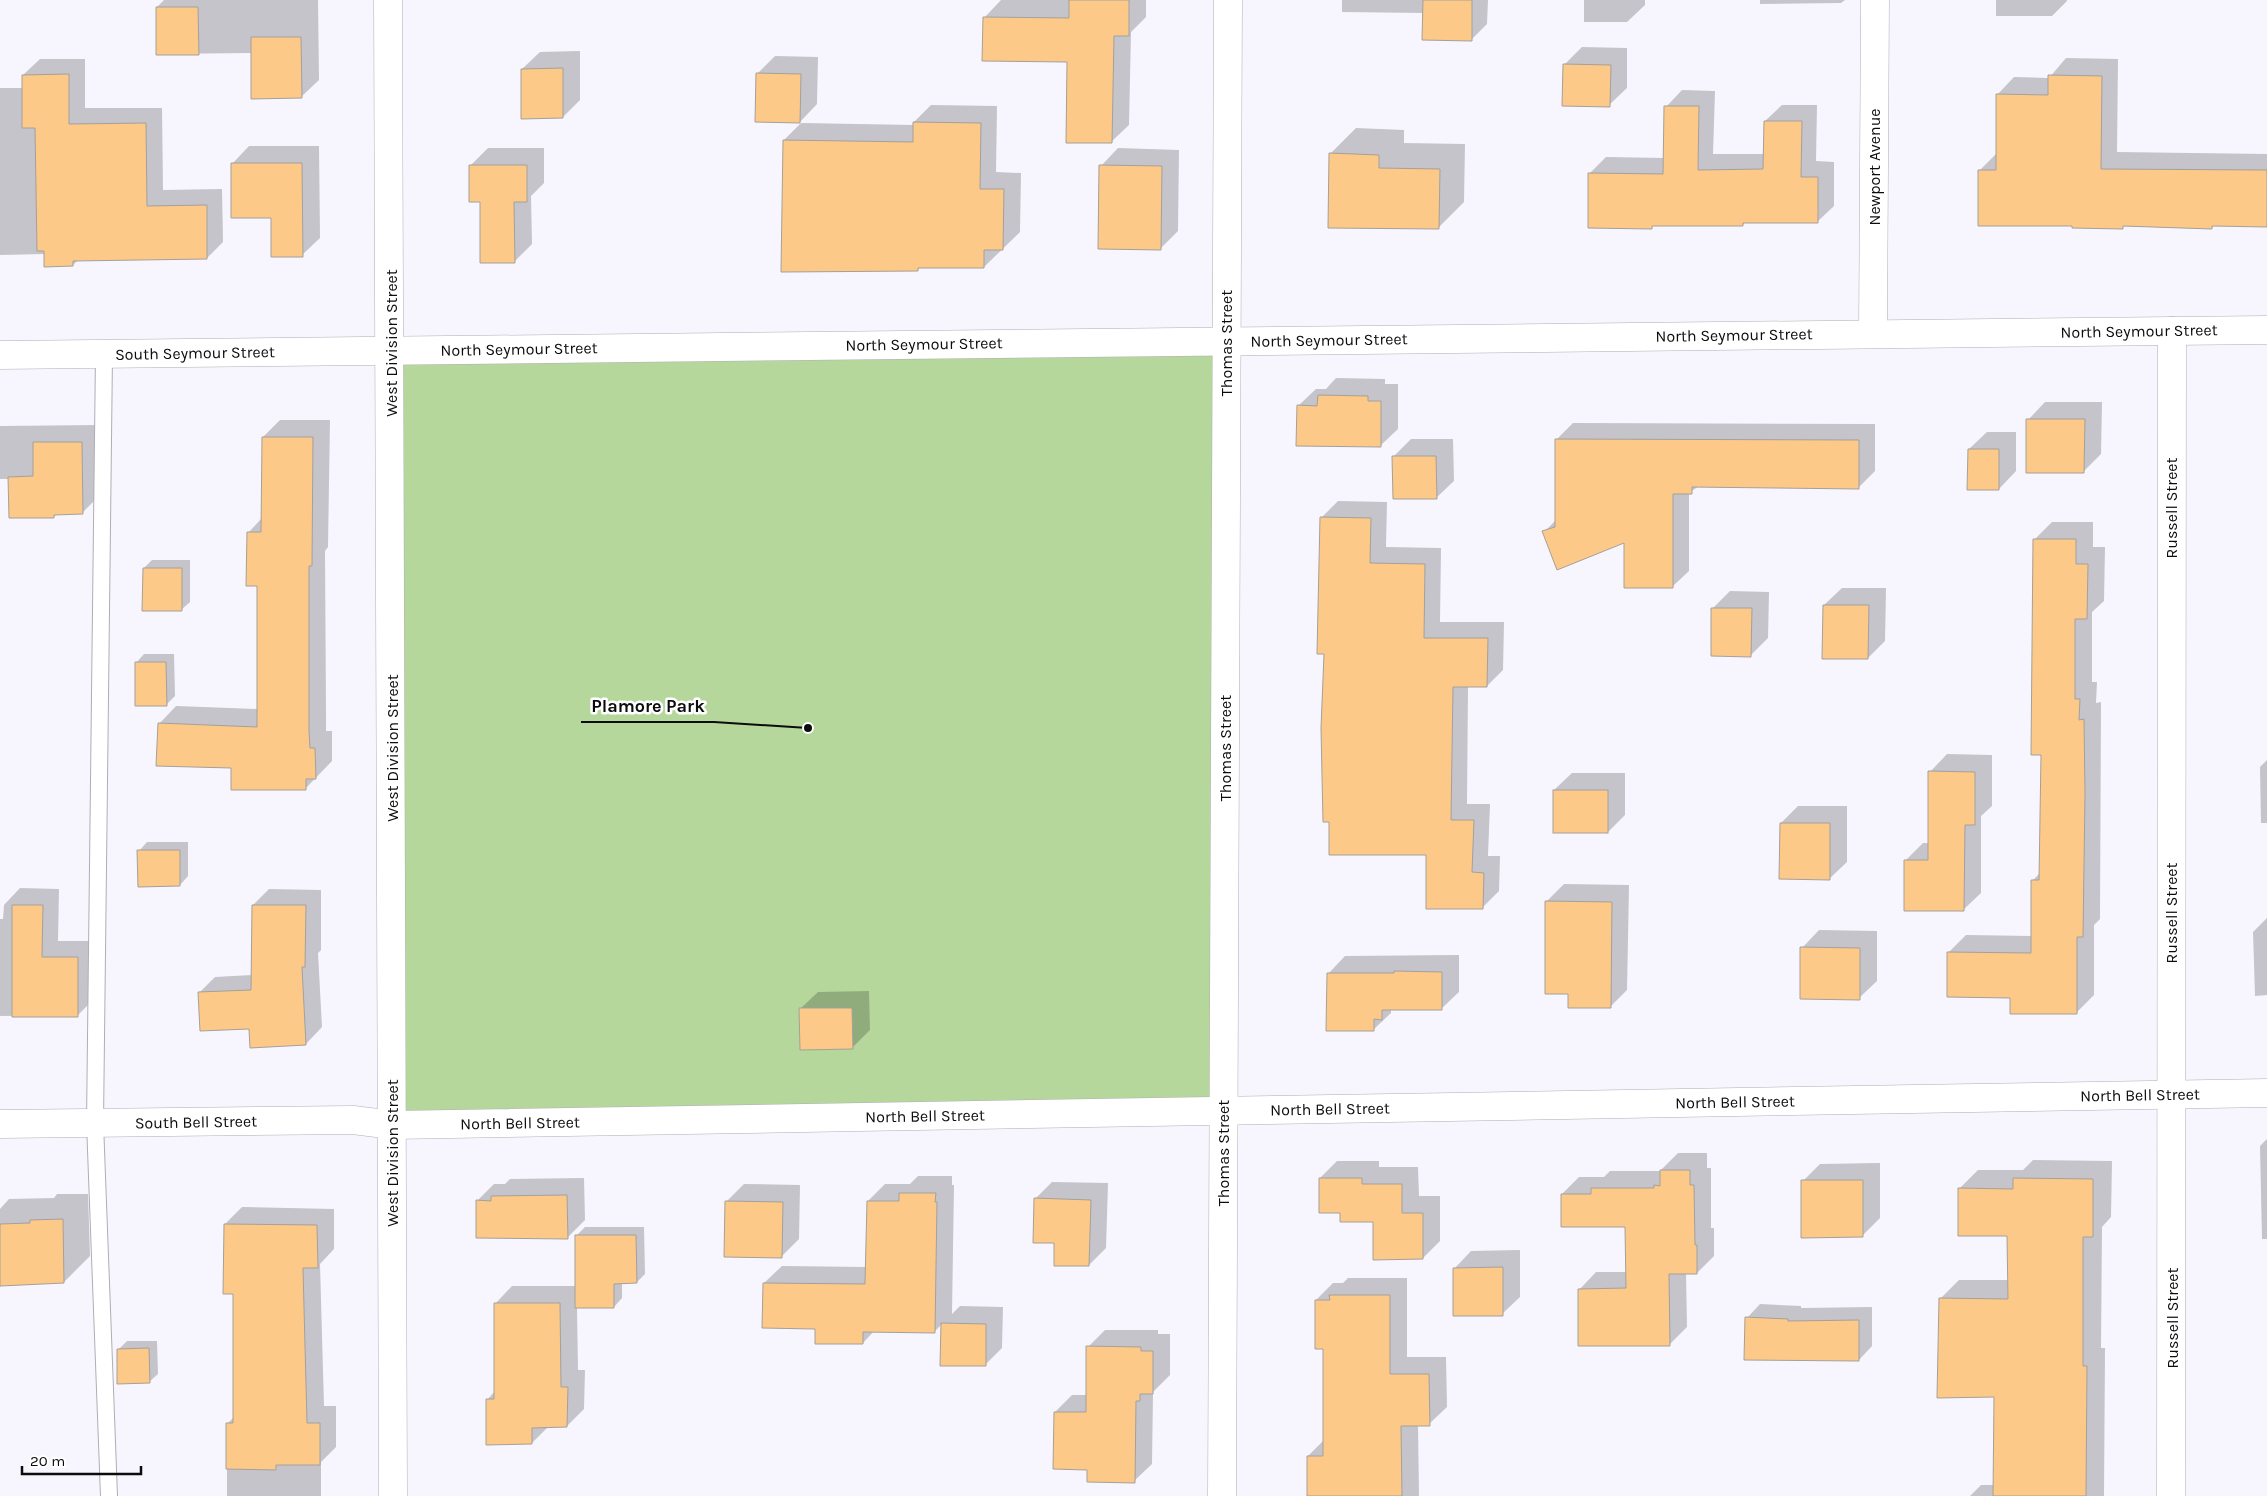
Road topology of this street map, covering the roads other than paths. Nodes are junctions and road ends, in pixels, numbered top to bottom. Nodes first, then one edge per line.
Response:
1 (388, 0) edge
2 (1228, 0) edge
3 (1875, 0) edge
4 (2172, 330) junction
5 (2267, 330) edge
6 (1872, 334) junction
7 (1226, 341) junction
8 (391, 350) junction
9 (104, 354) junction
10 (0, 355) edge
11 (2267, 1093) edge
12 (2172, 1095) junction
13 (1224, 1111) junction
14 (95, 1123) junction
15 (0, 1124) edge
16 (392, 1125) junction
17 (109, 1496) edge
18 (393, 1496) edge
19 (1222, 1496) edge
20 (2171, 1496) edge

1 - 8 street, West Division Street
2 - 7 street, Thomas Street
3 - 6 street, Newport Avenue
4 - 5 street, North Seymour Street
4 - 6 street, North Seymour Street
4 - 12 street, Russell Street
6 - 7 street, North Seymour Street
7 - 8 street, North Seymour Street
7 - 13 street, Thomas Street
8 - 9 street, South Seymour Street
8 - 16 street, West Division Street
9 - 10 street, South Seymour Street
9 - 14 lane
11 - 12 street, North Bell Street
12 - 13 street, North Bell Street
12 - 20 street, Russell Street
13 - 16 street, North Bell Street
13 - 19 street, Thomas Street
14 - 15 street, South Bell Street
14 - 16 street, South Bell Street
14 - 17 lane
16 - 18 street, West Division Street

